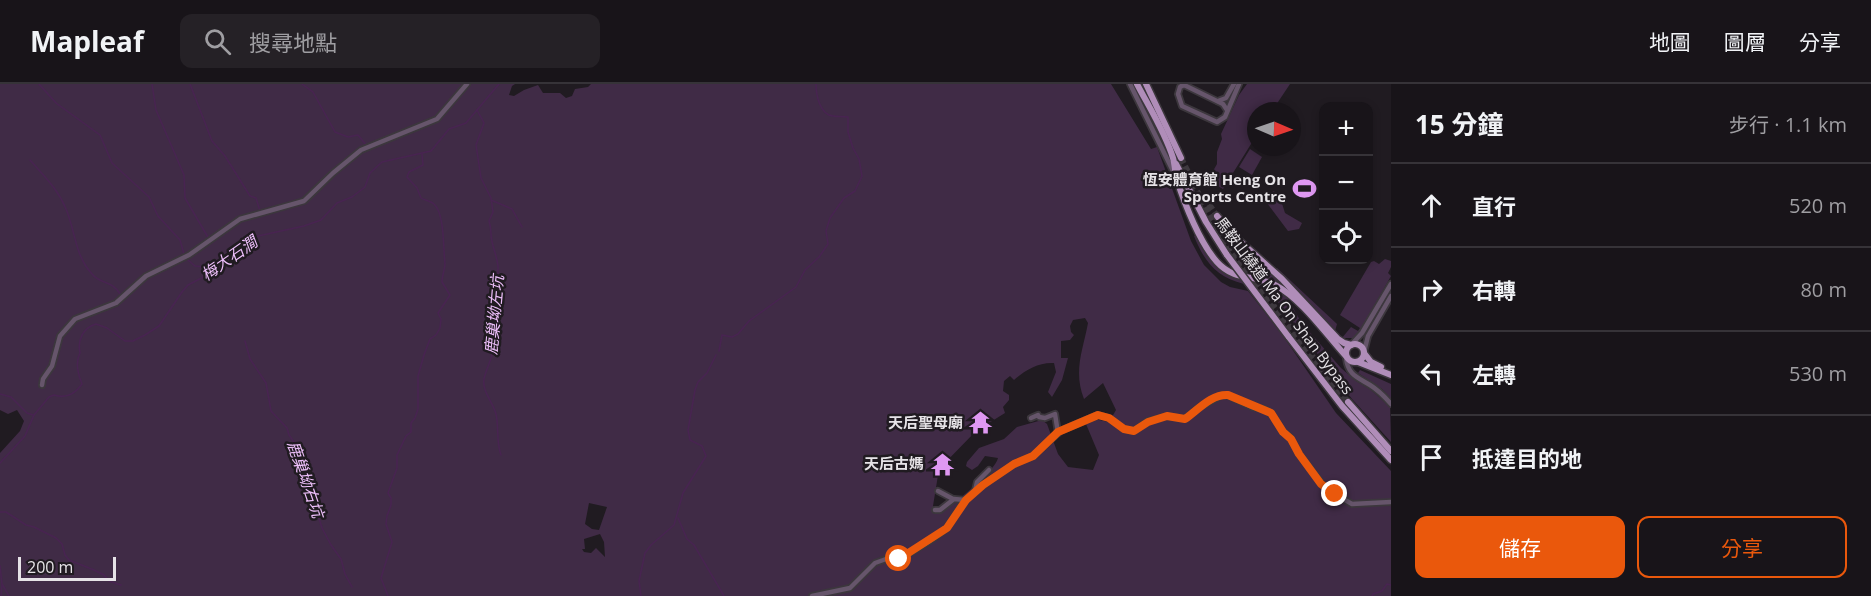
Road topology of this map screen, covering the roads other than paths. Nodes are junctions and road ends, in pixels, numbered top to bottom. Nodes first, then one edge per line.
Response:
1 (467, 84) edge
2 (1130, 84) edge
3 (1137, 84) edge
4 (1146, 84) edge
5 (1183, 84) edge
6 (1234, 84) edge
7 (1239, 84) edge
8 (1215, 100) junction
9 (1226, 113) junction
10 (1172, 157) junction
11 (1181, 158) tunnel mouth
12 (1177, 180) junction
13 (1217, 216) tunnel mouth
14 (1391, 284) edge
15 (1391, 296) edge
16 (1351, 345) junction
17 (1364, 352) junction
18 (1346, 357) junction
19 (1358, 362) junction
20 (1391, 374) edge
21 (1357, 378) junction
22 (42, 385) dead end
23 (1348, 402) tunnel mouth
24 (1391, 404) edge
25 (1031, 418) dead end
26 (1058, 432) junction
27 (1391, 451) edge
28 (1391, 460) edge
29 (989, 470) dead end
30 (938, 491) dead end
31 (975, 492) junction
32 (952, 499) junction
33 (965, 500) junction
34 (1391, 502) edge
35 (935, 510) dead end
36 (812, 596) edge

1 - 22 street
2 - 12 street
3 - 10 main road
4 - 11 main road
5 - 8 street
5 - 9 street
6 - 8 street
7 - 9 street
8 - 9 street
10 - 12 main road
10 - 28 main road, 馬鞍山繞道 Ma On Shan Bypass, bridge
12 - 18 main road
13 - 16 main road
14 - 16 street
15 - 17 street
16 - 17 main road
16 - 18 main road
17 - 19 main road
17 - 20 main road
18 - 19 main road
18 - 21 street
19 - 20 main road
19 - 21 street
21 - 24 street
23 - 27 main road, 馬鞍山繞道 Ma On Shan Bypass
25 - 26 street
26 - 31 street
26 - 34 street
29 - 31 street
30 - 32 street
31 - 33 street
32 - 33 street
32 - 35 street
33 - 36 street

